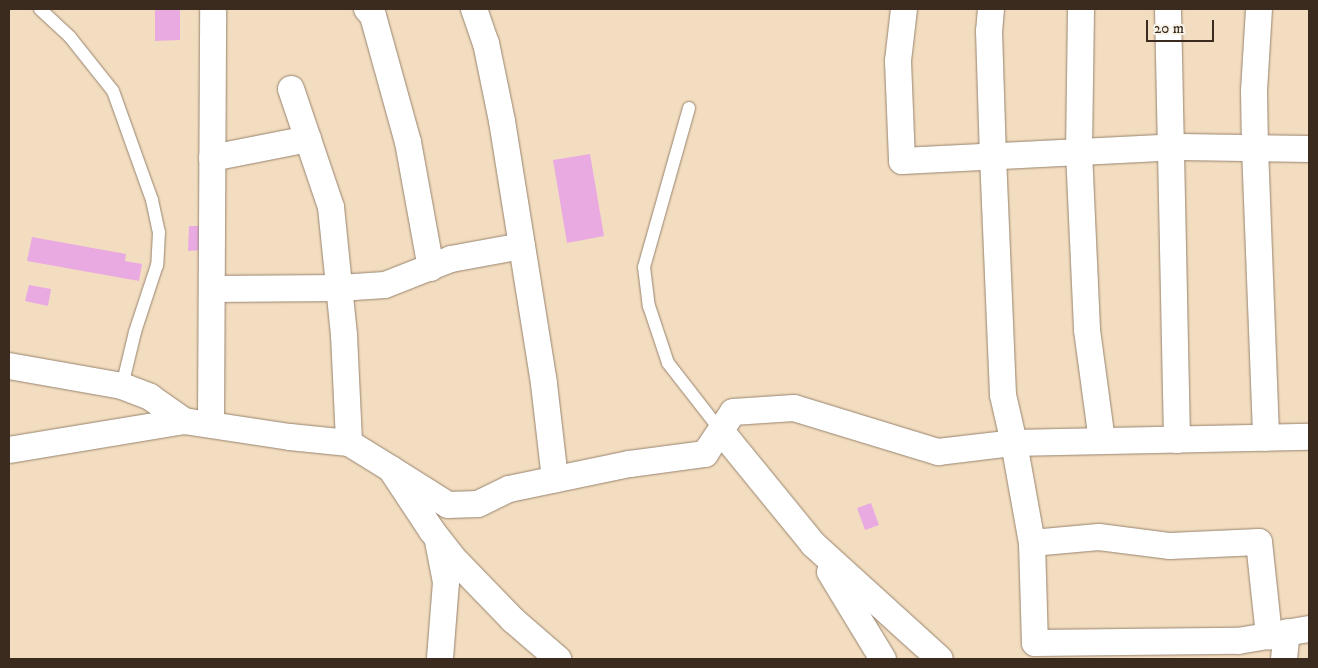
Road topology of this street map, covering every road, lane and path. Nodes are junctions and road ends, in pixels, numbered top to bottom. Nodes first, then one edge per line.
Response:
1 (40, 9) edge
2 (212, 9) edge
3 (367, 9) edge
4 (474, 9) edge
5 (904, 9) edge
6 (991, 9) edge
7 (1081, 9) edge
8 (1168, 9) edge
9 (1259, 9) edge
10 (291, 88) dead end
11 (689, 108) dead end
12 (308, 139) junction
13 (1170, 148) junction
14 (1254, 148) junction
15 (1309, 149) edge
16 (1079, 152) junction
17 (993, 156) junction
18 (212, 158) junction
19 (522, 246) junction
20 (431, 268) junction
21 (339, 288) junction
22 (212, 289) junction
23 (9, 366) edge
24 (122, 386) junction
25 (184, 421) junction
26 (211, 423) junction
27 (720, 431) junction
28 (1309, 437) edge
29 (1266, 438) junction
30 (1177, 440) junction
31 (1102, 441) junction
32 (349, 443) junction
33 (1014, 443) junction
34 (9, 450) edge
35 (391, 469) junction
36 (555, 479) junction
37 (438, 540) junction
38 (1032, 543) junction
39 (813, 544) junction
40 (1288, 632) edge
41 (1028, 651) edge
42 (440, 659) edge
43 (558, 659) edge
44 (883, 659) edge
45 (940, 659) edge
46 (1284, 659) edge

1 - 24 lane
2 - 18 street
3 - 20 street
4 - 19 street
5 - 17 street
6 - 17 street
7 - 16 street
8 - 13 street
9 - 14 street
10 - 12 street
11 - 27 lane
12 - 18 street
12 - 21 street
13 - 14 street
13 - 16 street
13 - 30 street
14 - 15 street
14 - 29 street
16 - 17 street
16 - 31 street
17 - 33 street
18 - 22 street
19 - 20 street
19 - 36 street
20 - 21 street
21 - 22 street
21 - 32 street
22 - 26 street
23 - 24 street
24 - 25 street
25 - 26 street
25 - 34 street
26 - 32 street
27 - 33 street
27 - 36 street
27 - 39 street
28 - 29 street
29 - 30 street
30 - 31 street
31 - 33 street
32 - 35 street
33 - 38 street
35 - 36 street
35 - 37 street
37 - 42 street
37 - 43 street
38 - 40 street
38 - 41 street
39 - 44 street
39 - 45 street
40 - 41 street
40 - 46 street

